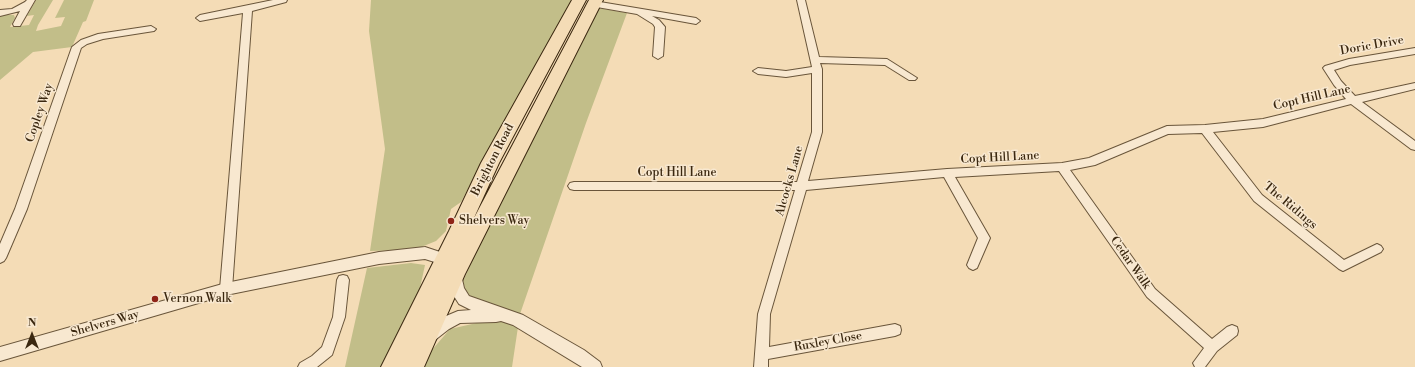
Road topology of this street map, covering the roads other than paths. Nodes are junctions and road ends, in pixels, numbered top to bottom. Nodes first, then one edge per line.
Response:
1 (283, 0) edge
2 (802, 0) edge
3 (590, 1) edge
4 (30, 2) edge
5 (248, 9) junction
6 (632, 9) junction
7 (0, 13) edge
8 (200, 18) dead end
9 (696, 21) dead end
10 (18, 24) dead end
11 (151, 29) dead end
12 (1415, 51) edge
13 (658, 56) dead end
14 (816, 64) junction
15 (758, 71) dead end
16 (912, 78) dead end
17 (1415, 86) edge
18 (1354, 101) junction
19 (1205, 129) junction
20 (1415, 146) edge
21 (1062, 167) junction
22 (947, 173) junction
23 (574, 186) dead end
24 (802, 186) junction
25 (1377, 249) dead end
26 (0, 258) edge
27 (442, 262) junction
28 (973, 264) dead end
29 (342, 280) dead end
30 (226, 289) junction
31 (508, 316) junction
32 (895, 330) dead end
33 (1232, 331) dead end
34 (426, 338) junction
35 (1212, 347) junction
36 (0, 354) edge
37 (761, 360) edge
38 (1200, 363) dead end
39 (305, 367) edge
40 (392, 367) edge
41 (414, 367) edge
42 (594, 367) edge

1 - 5 street
2 - 14 street, Alcocks Lane
3 - 6 street
3 - 27 highway, Brighton Road
3 - 27 highway, Brighton Road
4 - 7 street
4 - 10 street
5 - 8 street
5 - 30 street
6 - 9 street
6 - 13 street
11 - 26 street, Copley Way
12 - 18 street, Doric Drive
14 - 15 street
14 - 16 street
14 - 24 street, Alcocks Lane
17 - 18 street, Copt Hill Lane
18 - 19 street, Copt Hill Lane
18 - 20 street
19 - 21 street, Copt Hill Lane
19 - 25 street, The Ridings
21 - 22 street, Copt Hill Lane
21 - 35 street, Cedar Walk
22 - 24 street, Copt Hill Lane
22 - 28 street
23 - 24 street, Copt Hill Lane
24 - 37 street, Alcocks Lane
27 - 30 street, Shelvers Way
27 - 31 street
27 - 34 highway, Brighton Road
27 - 40 highway, Brighton Road
29 - 39 street
30 - 36 street, Shelvers Way
31 - 34 street
31 - 42 street
32 - 37 street, Ruxley Close
33 - 35 street
34 - 41 highway, Brighton Road
35 - 38 street

